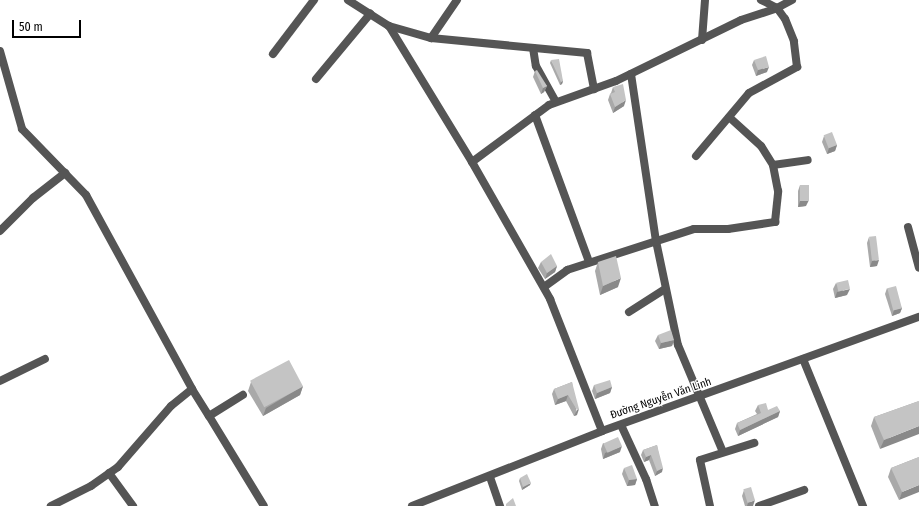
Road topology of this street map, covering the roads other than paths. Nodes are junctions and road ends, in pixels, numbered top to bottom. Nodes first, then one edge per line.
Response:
1 (314, 0) edge
2 (348, 0) edge
3 (457, 0) edge
4 (705, 0) edge
5 (761, 0) edge
6 (792, 0) edge
7 (777, 8) junction
8 (370, 14) junction
9 (389, 26) junction
10 (431, 38) junction
11 (702, 40) junction
12 (533, 48) junction
13 (0, 50) edge
14 (272, 54) dead end
15 (630, 74) junction
16 (4, 77) edge
17 (316, 79) dead end
18 (594, 89) junction
19 (556, 102) junction
20 (535, 115) junction
21 (729, 117) junction
22 (696, 156) dead end
23 (808, 160) dead end
24 (472, 162) junction
25 (773, 165) junction
26 (65, 173) junction
27 (908, 227) dead end
28 (0, 231) edge
29 (656, 241) junction
30 (589, 262) junction
31 (919, 268) edge
32 (544, 287) junction
33 (664, 289) junction
34 (629, 312) dead end
35 (919, 317) edge
36 (45, 359) dead end
37 (803, 359) junction
38 (0, 381) edge
39 (192, 389) junction
40 (243, 395) dead end
41 (698, 398) junction
42 (209, 416) junction
43 (621, 425) junction
44 (602, 431) junction
45 (754, 443) dead end
46 (723, 452) junction
47 (108, 473) junction
48 (490, 477) junction
49 (804, 490) dead end
50 (51, 506) edge
51 (133, 506) edge
52 (264, 506) edge
53 (412, 506) edge
54 (500, 506) edge
55 (654, 506) edge
56 (710, 506) edge
57 (759, 506) edge
58 (863, 506) edge

1 - 14 street
2 - 8 street
3 - 10 street
4 - 11 street
5 - 7 street
6 - 7 street
7 - 11 street
7 - 21 street
8 - 9 street
8 - 17 street
9 - 10 street
9 - 24 street
10 - 12 street
11 - 15 street
12 - 18 street
12 - 19 street
13 - 16 street
15 - 18 street
15 - 29 street
16 - 26 street
18 - 19 street
19 - 20 street
20 - 24 street
20 - 30 street
21 - 22 street
21 - 25 street
23 - 25 street
24 - 32 street
25 - 29 street
26 - 28 street
26 - 39 street
27 - 31 street
29 - 30 street
29 - 33 street
30 - 32 street
32 - 44 street
33 - 34 street
33 - 41 street
35 - 37 street, Đường Nguyễn Văn Linh
36 - 38 street
37 - 41 street, Đường Nguyễn Văn Linh
37 - 58 street
39 - 42 street
39 - 47 street
40 - 42 street
41 - 43 street, Đường Nguyễn Văn Linh
41 - 46 street
42 - 52 street
43 - 44 street, Đường Nguyễn Văn Linh
43 - 55 street
44 - 48 street, Đường Nguyễn Văn Linh
45 - 46 street
46 - 56 street
47 - 50 street
47 - 51 street
48 - 53 street, Đường Nguyễn Văn Linh
48 - 54 street
49 - 57 street

